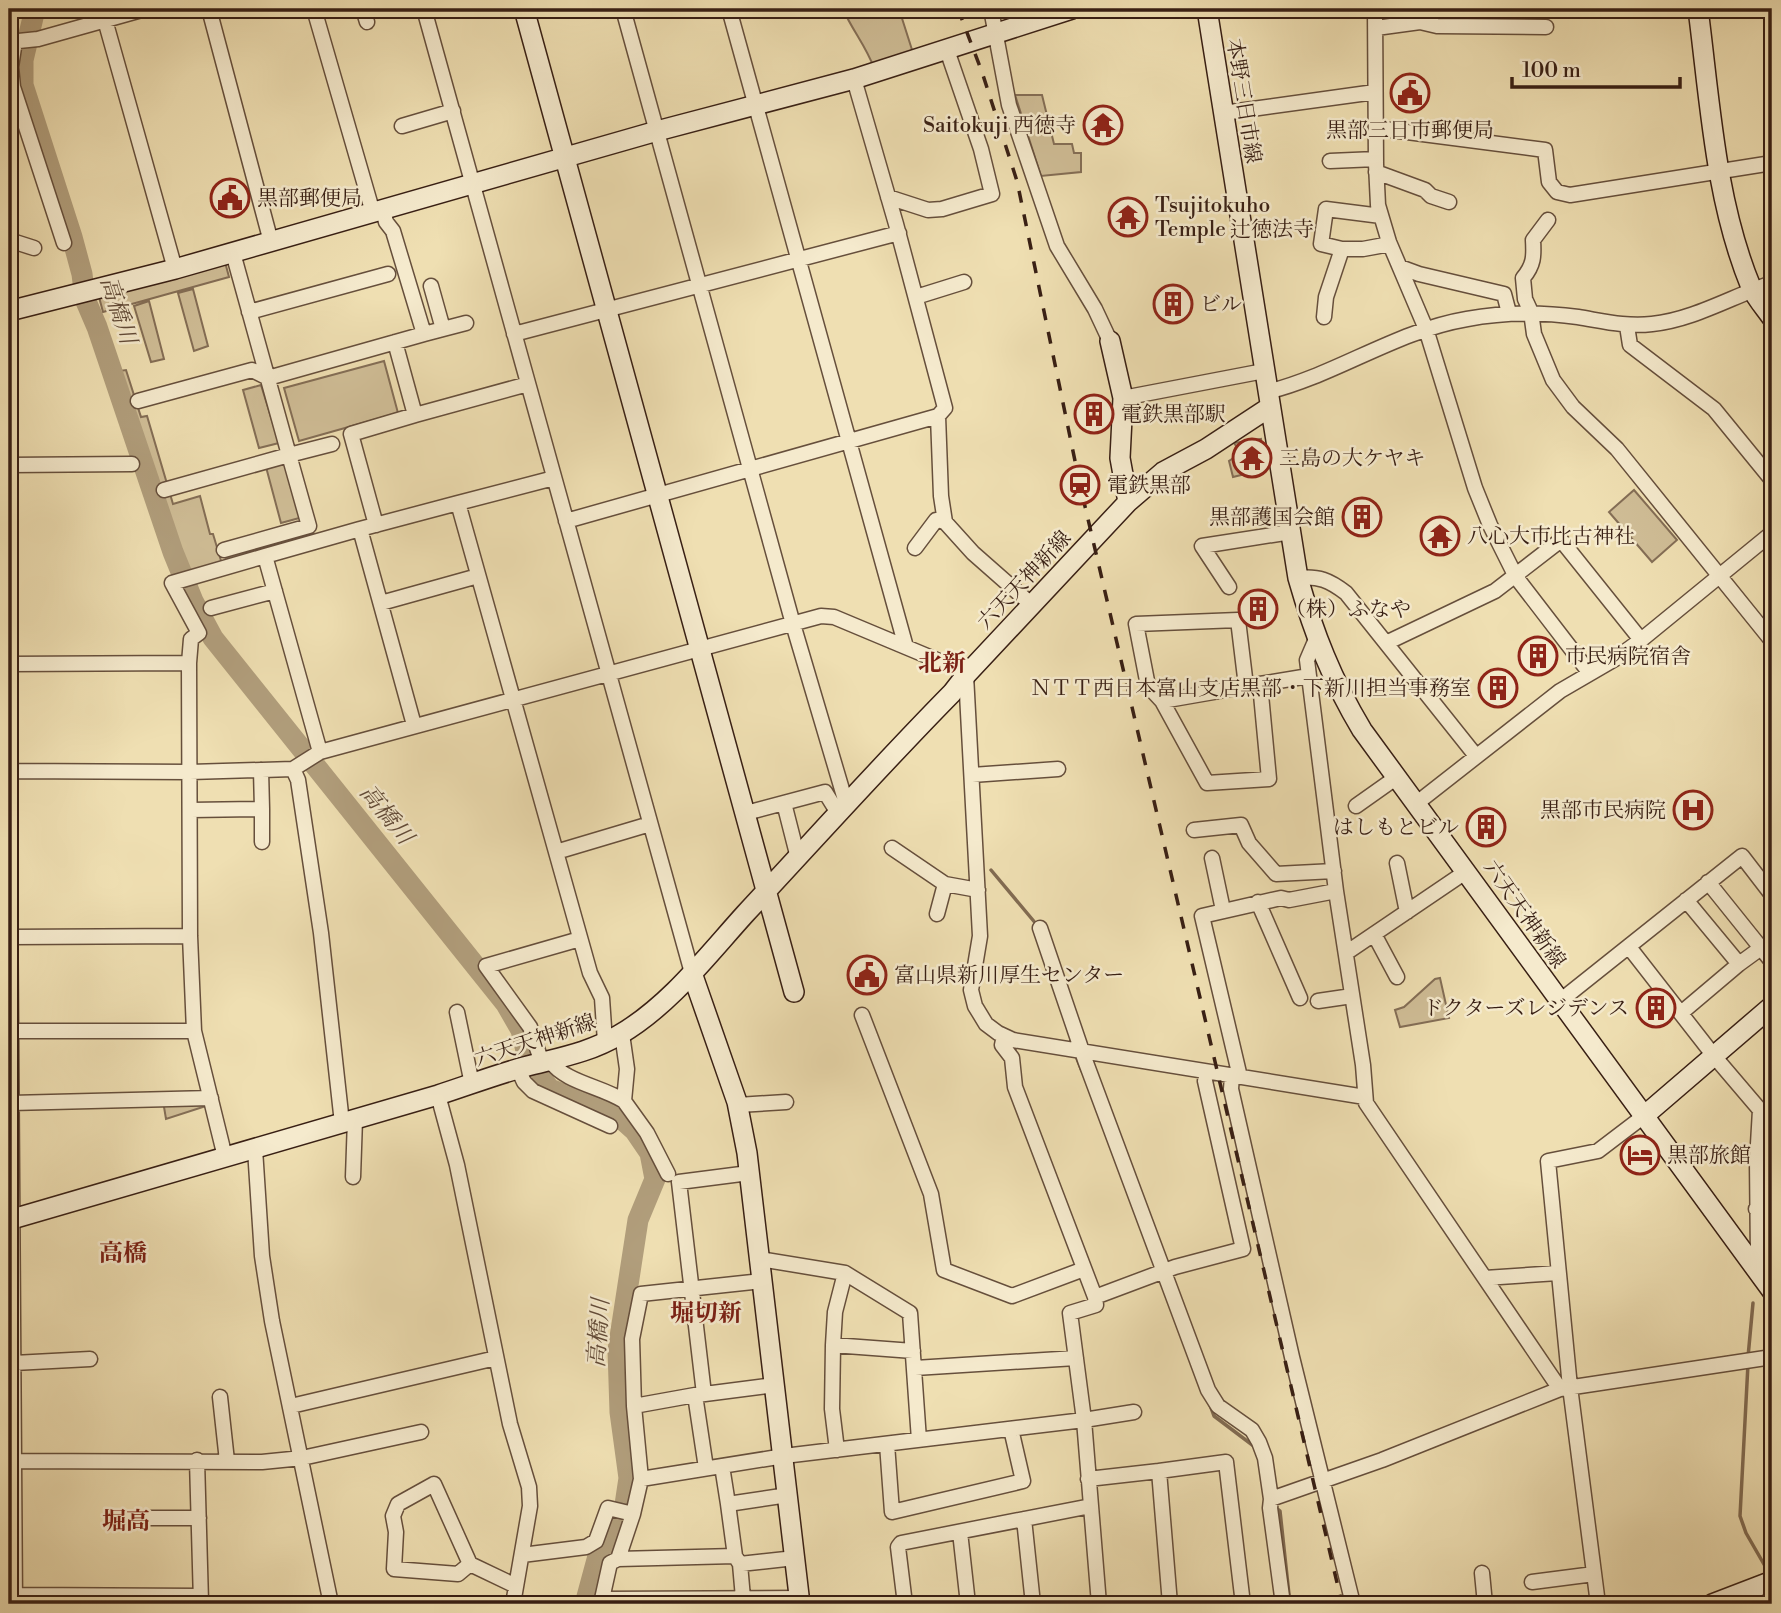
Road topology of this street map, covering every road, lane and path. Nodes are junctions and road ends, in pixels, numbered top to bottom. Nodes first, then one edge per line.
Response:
1 (145, 9) edge
2 (209, 9) edge
3 (314, 9) edge
4 (425, 9) edge
5 (524, 9) edge
6 (623, 9) edge
7 (729, 9) edge
8 (991, 9) edge
9 (1072, 9) edge
10 (1207, 9) edge
11 (1375, 9) edge
12 (1698, 9) edge
13 (105, 20) junction
14 (1546, 27) dead end
15 (1376, 28) junction
16 (996, 32) junction
17 (12, 42) edge
18 (947, 50) junction
19 (854, 79) junction
20 (1375, 92) junction
21 (757, 105) junction
22 (453, 111) junction
23 (1223, 113) junction
24 (402, 126) dead end
25 (1376, 128) junction
26 (657, 131) junction
27 (566, 158) junction
28 (1330, 161) dead end
29 (1772, 163) edge
30 (1376, 166) junction
31 (1719, 171) junction
32 (473, 185) junction
33 (888, 197) junction
34 (1449, 202) dead end
35 (378, 211) junction
36 (1381, 216) junction
37 (1548, 220) dead end
38 (899, 233) junction
39 (9, 240) edge
40 (271, 242) junction
41 (64, 243) dead end
42 (1390, 244) junction
43 (34, 248) dead end
44 (1342, 249) junction
45 (233, 253) junction
46 (799, 258) junction
47 (1400, 267) junction
48 (175, 269) junction
49 (388, 274) dead end
50 (964, 282) dead end
51 (1772, 283) edge
52 (431, 286) dead end
53 (701, 286) junction
54 (1752, 290) junction
55 (916, 297) junction
56 (607, 310) junction
57 (9, 311) edge
58 (249, 312) junction
59 (1531, 312) junction
60 (1509, 313) junction
61 (1324, 317) dead end
62 (1772, 318) edge
63 (467, 323) dead end
64 (1627, 326) junction
65 (443, 329) junction
66 (1426, 329) junction
67 (424, 334) junction
68 (514, 334) junction
69 (1110, 341) joint
70 (394, 342) junction
71 (1264, 370) junction
72 (268, 378) junction
73 (528, 384) junction
74 (1123, 398) junction
75 (1268, 399) junction
76 (138, 401) dead end
77 (415, 415) junction
78 (938, 416) junction
79 (849, 440) junction
80 (332, 444) dead end
81 (289, 455) junction
82 (132, 464) dead end
83 (9, 465) edge
84 (751, 468) junction
85 (554, 478) junction
86 (1772, 480) edge
87 (164, 490) dead end
88 (657, 495) junction
89 (1128, 502) junction
90 (458, 503) junction
91 (566, 521) junction
92 (945, 522) junction
93 (376, 525) junction
94 (360, 529) junction
95 (1291, 533) junction
96 (1772, 533) edge
97 (915, 548) dead end
98 (224, 550) dead end
99 (265, 556) junction
100 (478, 576) junction
101 (1720, 576) junction
102 (1516, 577) junction
103 (1298, 578) junction
104 (1229, 587) dead end
105 (275, 591) junction
106 (381, 603) junction
107 (1032, 606) junction
108 (211, 608) dead end
109 (793, 624) junction
110 (1316, 639) junction
111 (1641, 640) junction
112 (1772, 641) edge
113 (1386, 643) junction
114 (906, 647) junction
115 (699, 649) junction
116 (189, 663) junction
117 (9, 664) edge
118 (1589, 672) junction
119 (607, 673) junction
120 (966, 675) junction
121 (1308, 676) junction
122 (1253, 685) junction
123 (512, 698) junction
124 (1162, 701) junction
125 (414, 725) junction
126 (9, 746) edge
127 (320, 752) junction
128 (1476, 756) junction
129 (293, 769) junction
130 (1058, 769) dead end
131 (261, 770) junction
132 (9, 771) edge
133 (191, 772) junction
134 (972, 775) junction
135 (1397, 777) junction
136 (784, 803) junction
137 (1417, 803) junction
138 (1356, 806) dead end
139 (842, 808) junction
140 (262, 809) junction
141 (191, 810) junction
142 (746, 813) junction
143 (650, 824) junction
144 (1194, 830) dead end
145 (262, 842) dead end
146 (892, 848) dead end
147 (556, 852) junction
148 (797, 858) junction
149 (1212, 858) dead end
150 (1397, 863) dead end
151 (1334, 871) junction
152 (1467, 871) junction
153 (1708, 882) junction
154 (945, 884) junction
155 (768, 890) junction
156 (978, 890) junction
157 (1336, 891) junction
158 (1772, 895) edge
159 (1686, 900) junction
160 (1258, 902) junction
161 (1223, 910) junction
162 (1407, 912) junction
163 (937, 914) dead end
164 (1040, 928) dead end
165 (1374, 934) junction
166 (190, 936) junction
167 (10, 937) edge
168 (580, 939) junction
169 (1629, 947) junction
170 (1760, 948) junction
171 (1346, 953) junction
172 (1772, 962) edge
173 (1739, 964) junction
174 (692, 973) junction
175 (1396, 977) dead end
176 (794, 992) dead end
177 (1352, 996) junction
178 (1300, 998) dead end
179 (1318, 1001) dead end
180 (1560, 1001) junction
181 (1771, 1009) edge
182 (457, 1012) dead end
183 (1681, 1013) junction
184 (862, 1015) dead end
185 (10, 1031) edge
186 (194, 1031) junction
187 (1004, 1036) junction
188 (614, 1038) junction
189 (1084, 1051) junction
190 (1714, 1056) junction
191 (533, 1065) junction
192 (1236, 1076) junction
193 (1205, 1081) dead end
194 (472, 1084) junction
195 (438, 1095) junction
196 (1365, 1097) junction
197 (211, 1098) junction
198 (624, 1101) junction
199 (786, 1102) dead end
200 (11, 1103) junction
201 (738, 1105) junction
202 (1644, 1116) junction
203 (348, 1121) junction
204 (610, 1126) dead end
205 (256, 1149) junction
206 (225, 1157) junction
207 (749, 1173) junction
208 (668, 1174) dead end
209 (353, 1177) dead end
210 (1756, 1209) junction
211 (1772, 1209) edge
212 (11, 1220) edge
213 (760, 1259) junction
214 (1753, 1267) junction
215 (1084, 1269) junction
216 (1164, 1270) junction
217 (845, 1273) junction
218 (1558, 1273) junction
219 (1485, 1278) junction
220 (762, 1281) junction
221 (691, 1288) junction
222 (1772, 1291) edge
223 (1095, 1297) junction
224 (11, 1331) edge
225 (833, 1345) junction
226 (913, 1351) junction
227 (1772, 1357) edge
228 (496, 1358) junction
229 (1076, 1358) junction
230 (90, 1359) dead end
231 (14, 1363) junction
232 (915, 1368) junction
233 (775, 1385) junction
234 (1565, 1388) junction
235 (700, 1394) junction
236 (220, 1397) dead end
237 (291, 1406) junction
238 (634, 1406) junction
239 (1134, 1412) dead end
240 (1084, 1420) junction
241 (1011, 1429) junction
242 (421, 1432) dead end
243 (919, 1440) junction
244 (887, 1444) junction
245 (836, 1450) junction
246 (784, 1456) junction
247 (302, 1458) junction
248 (197, 1460) junction
249 (12, 1461) edge
250 (227, 1461) junction
251 (722, 1466) junction
252 (706, 1468) junction
253 (1159, 1471) junction
254 (641, 1479) junction
255 (1088, 1479) junction
256 (1322, 1482) junction
257 (788, 1495) junction
258 (1271, 1499) junction
259 (728, 1504) junction
260 (1091, 1506) junction
261 (633, 1514) junction
262 (120, 1518) dead end
263 (199, 1518) junction
264 (1024, 1519) junction
265 (960, 1532) junction
266 (522, 1555) junction
267 (795, 1558) junction
268 (618, 1559) junction
269 (737, 1560) junction
270 (470, 1564) junction
271 (1482, 1573) dead end
272 (1594, 1574) junction
273 (1772, 1581) edge
274 (1531, 1582) dead end
275 (516, 1586) junction
276 (15, 1600) edge
277 (201, 1600) edge
278 (739, 1600) edge
279 (799, 1601) edge
280 (601, 1602) edge
281 (331, 1604) edge
282 (513, 1604) edge
283 (905, 1604) edge
284 (968, 1604) edge
285 (1033, 1604) edge
286 (1099, 1604) edge
287 (1170, 1604) edge
288 (1243, 1604) edge
289 (1283, 1604) edge
290 (1353, 1604) edge
291 (1485, 1604) edge
292 (1598, 1604) edge
293 (1712, 1604) edge

1 - 13 street
2 - 40 street
3 - 35 street
4 - 22 street
5 - 27 street
6 - 26 street
7 - 21 street
8 - 16 street
9 - 16 street
10 - 23 street, 本野三日市線
11 - 15 street
12 - 31 street
13 - 17 street
13 - 48 street
14 - 15 street
15 - 20 street
16 - 18 street
16 - 69 street
17 - 41 street
18 - 19 street
18 - 33 street
19 - 21 street
19 - 33 street
20 - 23 street
20 - 25 street
21 - 26 street
21 - 46 street
22 - 24 street
22 - 32 street
23 - 71 street, 本野三日市線
25 - 30 street
25 - 31 street
26 - 27 street
26 - 53 street
27 - 32 street
27 - 56 street
28 - 30 street
29 - 31 street
30 - 34 street
30 - 36 street
31 - 54 street
32 - 35 street
32 - 68 street
33 - 38 street
35 - 40 street
35 - 67 street
36 - 42 street
36 - 44 street
37 - 59 street
38 - 46 street
38 - 55 street
39 - 43 street
40 - 45 street
42 - 44 street
42 - 47 street
44 - 61 street
45 - 48 street
45 - 58 street
46 - 53 street
46 - 79 street
47 - 60 street
47 - 66 street
48 - 57 street
49 - 58 street
50 - 55 street
51 - 54 street
52 - 65 street
53 - 56 street
53 - 84 street
54 - 62 street
54 - 64 street
55 - 78 street
56 - 68 street
56 - 88 street
58 - 72 street
59 - 60 street
59 - 64 street
59 - 101 street
60 - 66 street
63 - 65 street
64 - 86 street
65 - 67 street
66 - 75 street
66 - 102 street
67 - 70 street
68 - 73 street
69 - 74 street
70 - 72 street
70 - 77 street
71 - 74 street
71 - 75 street, 本野三日市線
72 - 76 street
72 - 81 street
73 - 77 street
73 - 85 street
74 - 89 street
75 - 89 street, 六天天神新線
75 - 95 street, 六天天神新線
77 - 93 street
78 - 79 street
78 - 92 street
79 - 84 street
79 - 114 street
80 - 81 street
81 - 87 street
81 - 98 street
82 - 83 street
84 - 88 street
84 - 109 street
85 - 90 street
85 - 91 street
88 - 91 street
88 - 115 street
89 - 107 street, 六天天神新線
90 - 93 street
90 - 100 street
91 - 119 street
92 - 97 street
92 - 107 street
93 - 94 street
94 - 99 street
94 - 106 street
95 - 103 street, 六天天神新線
95 - 104 street
96 - 101 street
99 - 105 street
99 - 116 street
100 - 106 street
100 - 123 street
101 - 111 street
101 - 112 street
102 - 111 street
102 - 113 street
102 - 118 street
103 - 110 street, 六天天神新線
103 - 113 street
105 - 108 street
105 - 127 street
106 - 125 street
107 - 120 street, 六天天神新線
109 - 114 street
109 - 115 street
109 - 139 street
110 - 121 street
110 - 135 street, 六天天神新線
111 - 118 street
113 - 128 street
114 - 120 street
115 - 119 street
115 - 142 street
116 - 117 street
116 - 133 street
118 - 128 street
119 - 123 street
119 - 143 street
120 - 134 street
120 - 139 street, 六天天神新線
121 - 122 street
121 - 151 street
122 - 124 street
122 - 124 street
122 - 124 street
123 - 125 street
123 - 147 street
125 - 127 street
126 - 132 street
127 - 129 street
128 - 137 street
129 - 131 street
129 - 203 street
130 - 134 street
131 - 133 street
131 - 140 street
132 - 133 street
132 - 167 street
133 - 141 street
134 - 156 street
135 - 137 street, 六天天神新線
135 - 138 street
136 - 139 street
136 - 142 street
136 - 148 street
137 - 152 street, 六天天神新線
139 - 148 street, 六天天神新線
140 - 141 street
140 - 145 street
141 - 166 street
142 - 155 street
143 - 147 street
143 - 174 street
144 - 151 street
146 - 154 street
147 - 168 street
148 - 155 street, 六天天神新線
149 - 161 street
150 - 162 street
151 - 157 street
152 - 162 street
152 - 180 street, 六天天神新線
153 - 158 street
153 - 159 street
153 - 170 street
154 - 156 street
154 - 163 street
155 - 174 street, 六天天神新線
155 - 176 street
156 - 187 street
157 - 160 street
157 - 171 street
159 - 169 street
159 - 173 street
160 - 161 street
160 - 178 street
161 - 192 street
162 - 165 street
164 - 189 street
165 - 171 street
165 - 175 street
166 - 167 street
166 - 186 street
167 - 185 street
168 - 188 street
168 - 191 street
169 - 180 street
169 - 183 street
170 - 172 street
170 - 173 street
171 - 177 street
173 - 183 street
174 - 188 street, 六天天神新線
174 - 201 street
177 - 179 street
177 - 196 street
180 - 202 street, 六天天神新線
181 - 190 street
182 - 194 street
183 - 190 street
184 - 215 street
185 - 186 street
185 - 200 street
186 - 197 street
187 - 189 street
187 - 215 street
188 - 191 street, 六天天神新線
188 - 198 street
189 - 192 street
189 - 216 street
190 - 202 street
190 - 210 street
191 - 194 street, 六天天神新線
191 - 198 street
191 - 204 street
192 - 196 street
192 - 256 street
193 - 216 street
194 - 195 street, 六天天神新線
195 - 203 street, 六天天神新線
195 - 228 street
196 - 219 street
197 - 200 street
197 - 206 street
198 - 208 street
199 - 201 street
200 - 212 street
201 - 207 street
202 - 214 street, 六天天神新線
202 - 218 street
203 - 205 street, 六天天神新線
203 - 209 street
205 - 206 street, 六天天神新線
205 - 237 street
206 - 212 street, 六天天神新線
207 - 213 street
207 - 221 street
210 - 211 street
210 - 214 street
212 - 224 street
213 - 217 street
213 - 220 street
214 - 222 street, 六天天神新線
215 - 223 street
216 - 223 street
216 - 258 street
217 - 225 street
217 - 226 street
218 - 219 street
218 - 234 street
219 - 234 street
220 - 221 street
220 - 233 street
221 - 235 street
221 - 238 street
223 - 229 street
224 - 231 street
225 - 226 street
225 - 245 street
226 - 232 street
227 - 234 street
228 - 237 street
228 - 266 street
229 - 232 street
229 - 240 street
230 - 231 street
231 - 249 street
232 - 243 street
233 - 235 street
233 - 246 street
234 - 256 street
234 - 272 street
235 - 238 street
235 - 252 street
236 - 250 street
237 - 247 street
238 - 254 street
239 - 240 street
240 - 241 street
240 - 255 street
241 - 243 street
241 - 244 street
242 - 247 street
243 - 244 street
244 - 245 street
245 - 246 street
246 - 251 street
246 - 257 street
247 - 250 street
247 - 281 street
248 - 249 street
248 - 250 street
248 - 263 street
249 - 276 street
251 - 252 street
251 - 259 street
252 - 254 street
253 - 255 street
253 - 287 street
253 - 288 street
254 - 261 street
255 - 260 street
256 - 258 street
256 - 290 street
257 - 259 street
257 - 267 street
258 - 289 street
259 - 269 street
260 - 264 street
260 - 286 street
261 - 266 street
261 - 268 street
262 - 263 street
263 - 277 street
264 - 265 street
264 - 285 street
265 - 283 street
265 - 284 street
266 - 275 street
267 - 269 street
267 - 279 street
268 - 269 street
268 - 280 street
269 - 278 street
270 - 270 street
270 - 275 street
271 - 291 street
272 - 274 street
272 - 292 street
273 - 293 street
275 - 282 street
276 - 277 street
278 - 279 street
278 - 280 street

